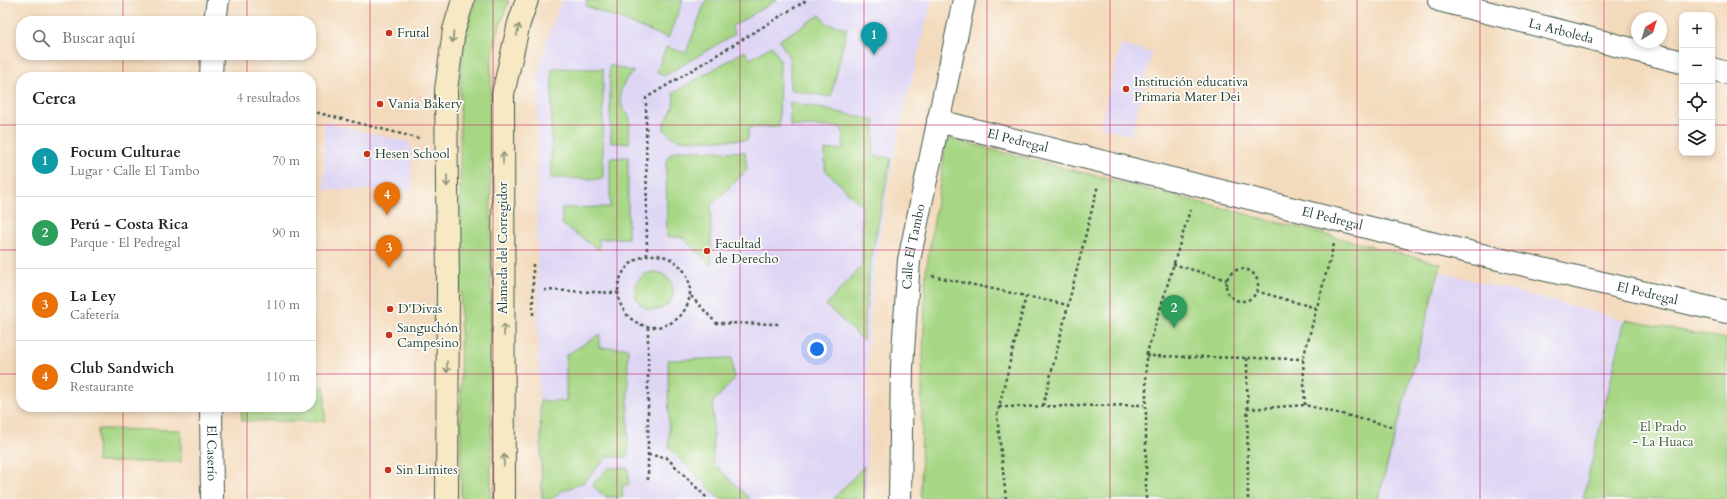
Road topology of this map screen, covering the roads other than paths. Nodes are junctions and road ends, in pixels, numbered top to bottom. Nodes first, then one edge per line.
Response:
1 (218, 0) edge
2 (463, 0) edge
3 (528, 0) edge
4 (964, 0) edge
5 (1440, 0) edge
6 (216, 16) edge
7 (212, 60) edge
8 (1679, 61) edge
9 (1715, 70) edge
10 (210, 72) edge
11 (1727, 73) edge
12 (938, 121) junction
13 (1727, 312) edge
14 (211, 412) edge
15 (212, 499) edge
16 (446, 499) edge
17 (504, 499) edge
18 (900, 499) edge

1 - 6 street
2 -> 16 main road
17 -> 3 main road, Alameda del Corregidor
4 - 12 street, Calle El Tambo
5 - 8 street, La Arboleda
7 - 10 street
9 - 11 street
12 - 13 street, El Pedregal
12 - 18 street, Calle El Tambo
14 - 15 street, El Caserío

